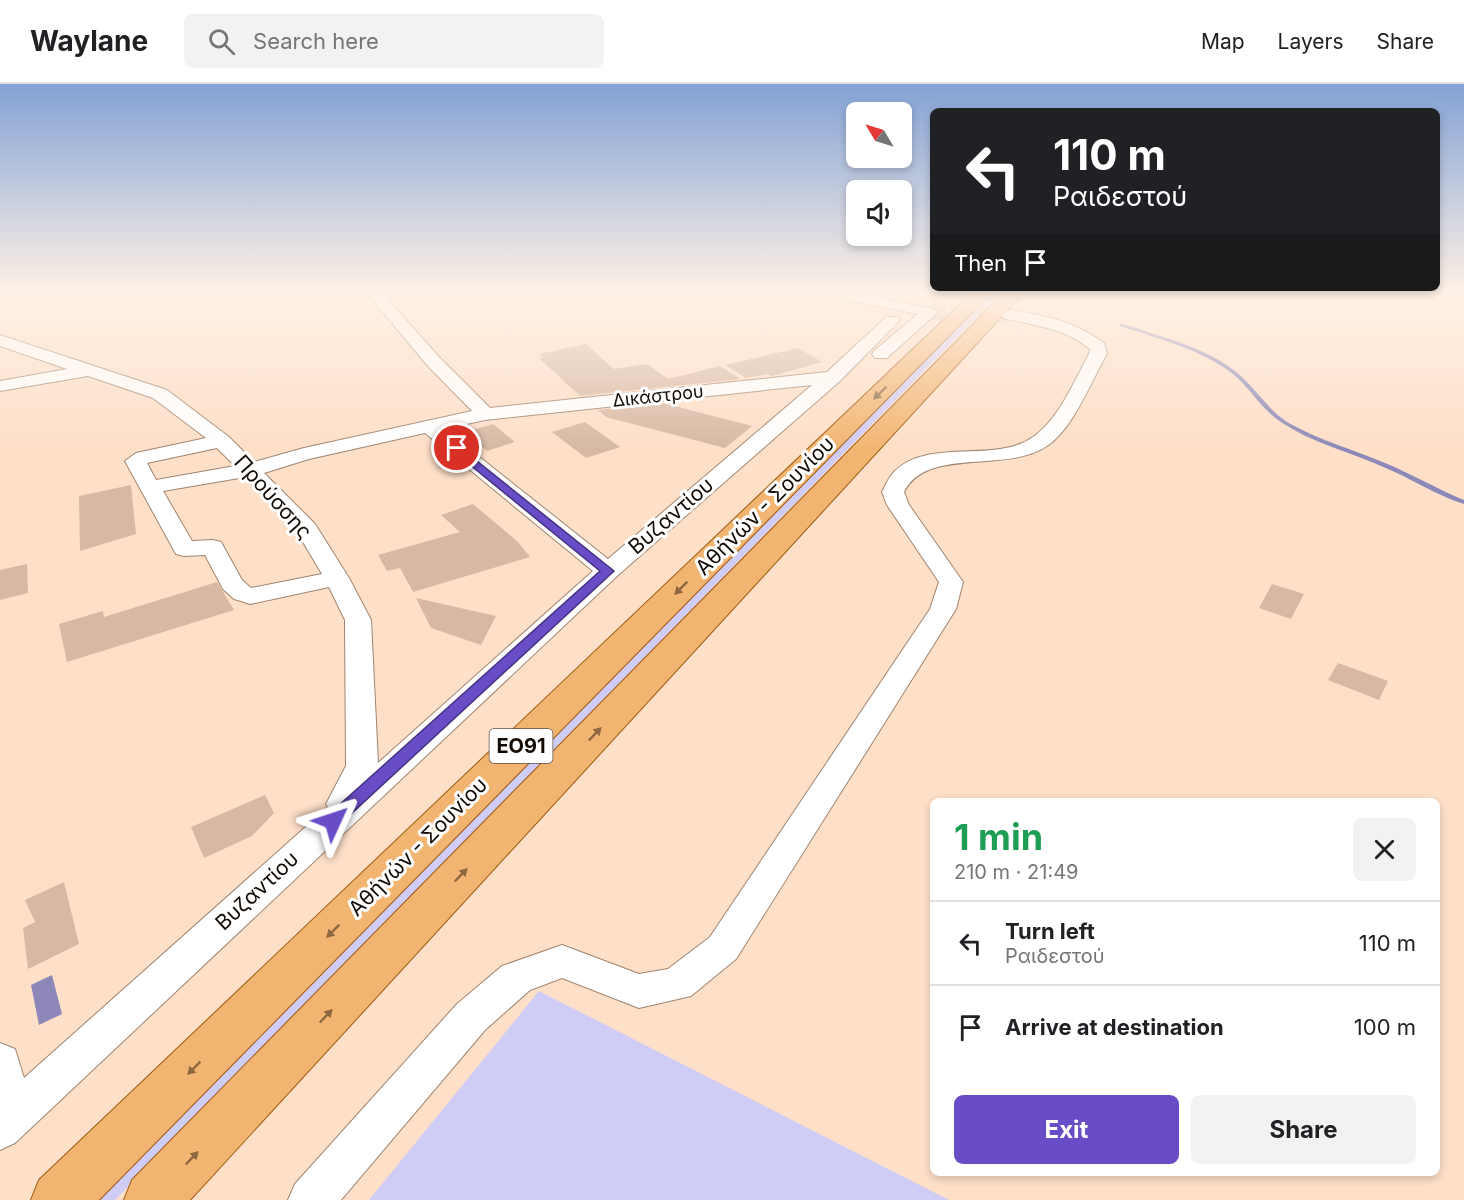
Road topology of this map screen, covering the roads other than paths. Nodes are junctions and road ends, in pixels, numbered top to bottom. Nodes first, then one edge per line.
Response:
1 (15, 345) edge
2 (419, 345) edge
3 (866, 345) edge
4 (891, 345) edge
5 (955, 345) edge
6 (959, 345) edge
7 (1096, 345) edge
8 (90, 370) junction
9 (831, 378) junction
10 (0, 387) edge
11 (485, 414) junction
12 (428, 426) junction
13 (222, 441) junction
14 (251, 470) junction
15 (151, 487) junction
16 (608, 571) junction
17 (337, 578) junction
18 (333, 821) junction
19 (0, 1063) edge
20 (6, 1123) edge
21 (59, 1200) edge
22 (152, 1200) edge
23 (311, 1200) edge

1 - 8 street, Προύσσης
2 - 11 street
3 - 9 street, Βυζαντίου
4 - 9 street, Δικάστρου
5 -> 21 main road, Αθήνών - Σουνίου / ΕΟ91
22 -> 6 main road, Αθήνών - Σουνίου / ΕΟ91
7 - 23 street
8 - 10 street
8 - 13 street, Προύσσης
9 - 11 street, Δικάστρου
9 - 16 street, Βυζαντίου
11 - 12 street, Δικάστρου
12 - 14 street, Δικάστρου
12 - 16 street
13 - 14 street, Προύσσης
13 - 15 street
14 - 15 street, Δικάστρου
14 - 17 street, Προύσσης
15 - 17 street
16 - 18 street, Βυζαντίου
17 - 18 street, Προύσσης
18 - 20 street, Βυζαντίου
19 - 20 street

